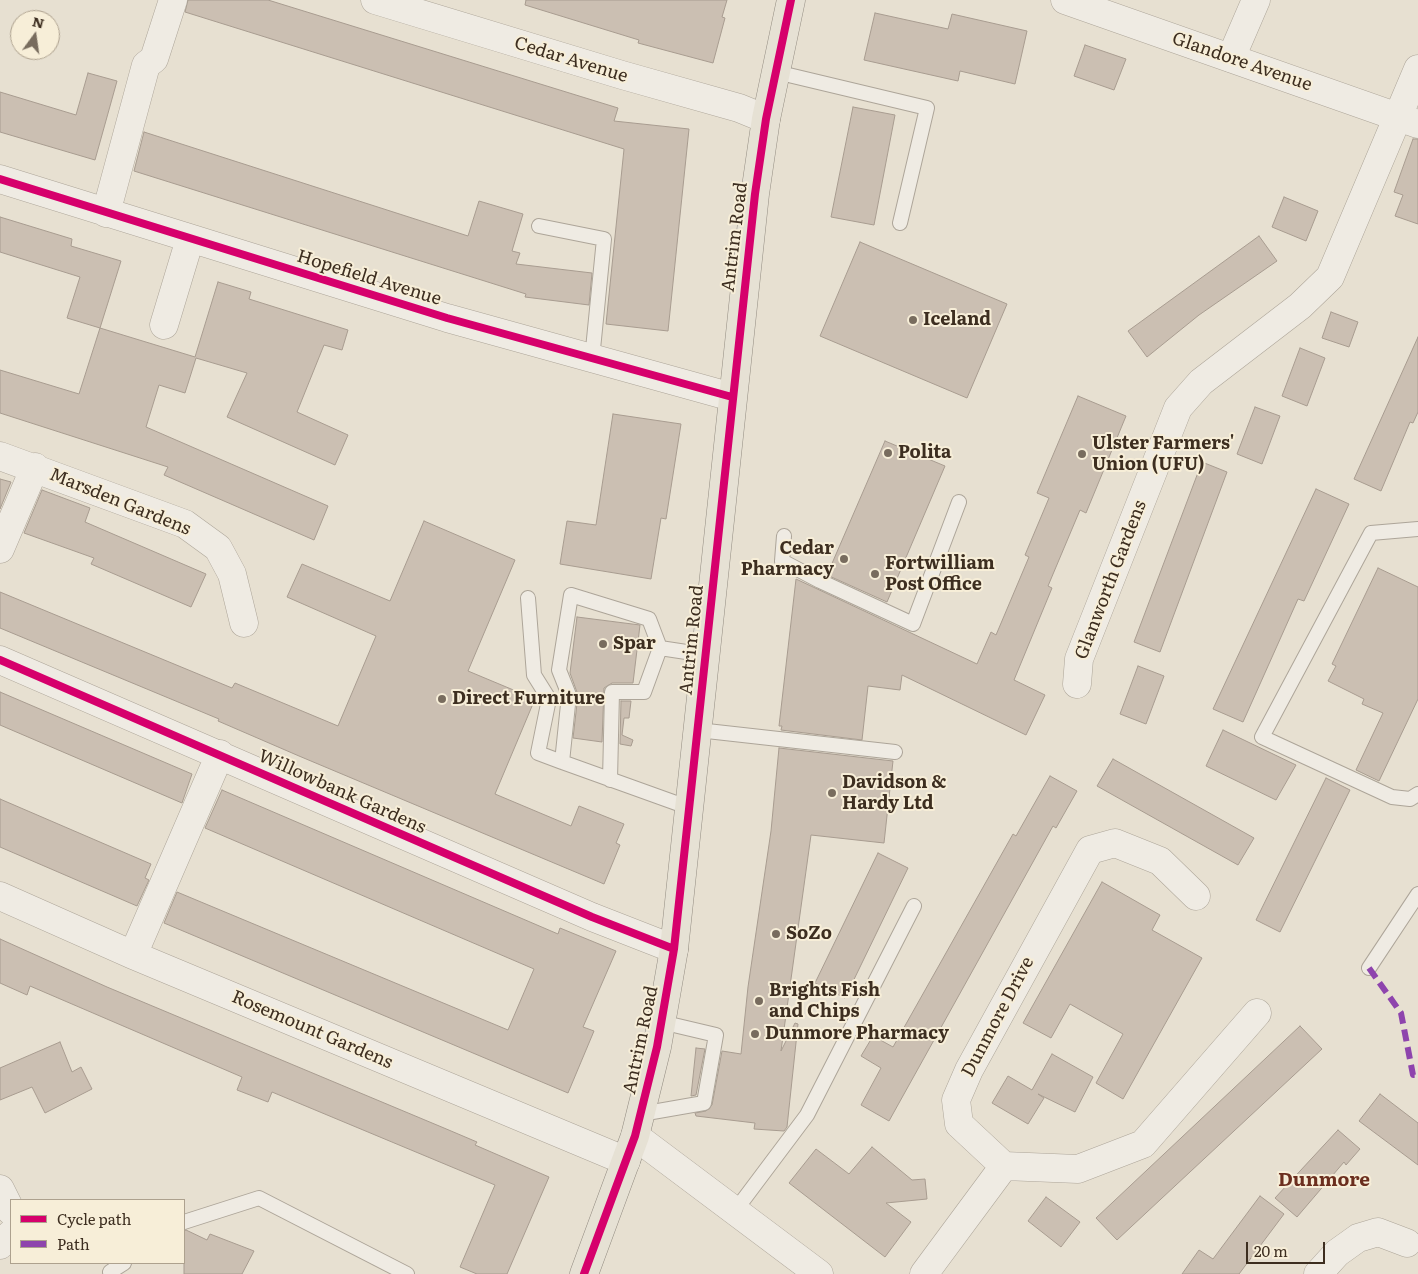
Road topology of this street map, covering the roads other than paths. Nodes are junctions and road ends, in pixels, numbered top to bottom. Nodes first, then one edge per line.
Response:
1 (173, 0) edge
2 (376, 0) edge
3 (791, 0) edge
4 (1065, 0) edge
5 (1256, 0) edge
6 (1231, 58) junction
7 (1418, 69) edge
8 (776, 72) junction
9 (766, 119) junction
10 (1407, 120) edge
11 (0, 179) edge
12 (106, 213) junction
13 (900, 223) dead end
14 (539, 226) dead end
15 (190, 238) junction
16 (164, 325) dead end
17 (592, 359) junction
18 (732, 397) junction
19 (0, 456) edge
20 (35, 467) junction
21 (959, 502) dead end
22 (1418, 528) edge
23 (784, 536) dead end
24 (0, 548) edge
25 (528, 598) dead end
26 (244, 623) dead end
27 (660, 648) junction
28 (706, 654) junction
29 (0, 660) edge
30 (1077, 684) dead end
31 (698, 730) junction
32 (895, 752) dead end
33 (220, 754) junction
34 (562, 762) junction
35 (610, 780) junction
36 (1418, 794) edge
37 (690, 808) junction
38 (1418, 894) edge
39 (0, 896) edge
40 (1196, 896) dead end
41 (914, 906) dead end
42 (674, 949) junction
43 (133, 955) junction
44 (1369, 968) dead end
45 (1257, 1013) dead end
46 (661, 1022) junction
47 (634, 1137) junction
48 (1004, 1166) junction
49 (0, 1189) edge
50 (10, 1209) edge
51 (735, 1211) junction
52 (185, 1222) edge
53 (10, 1235) edge
54 (1407, 1244) dead end
55 (0, 1245) edge
56 (122, 1264) edge
57 (110, 1272) dead end
58 (407, 1274) edge
59 (584, 1274) edge
60 (819, 1274) edge
61 (924, 1274) edge
62 (1318, 1274) edge

1 - 12 street
2 - 9 street, Cedar Avenue
3 - 8 main road, Antrim Road
4 - 6 street, Glandore Avenue
5 - 6 street
6 - 10 street, Glandore Avenue
7 - 10 street, Glanworth Gardens
8 - 9 main road, Antrim Road
8 - 13 lane
9 - 18 main road, Antrim Road
10 - 30 street, Glanworth Gardens
11 - 12 street, Hopefield Avenue
12 - 15 street, Hopefield Avenue
14 - 17 lane
15 - 16 street
15 - 17 street, Hopefield Avenue
17 - 18 street, Hopefield Avenue
18 - 28 main road, Antrim Road
19 - 20 street, Marsden Gardens
20 - 24 street
20 - 26 street, Marsden Gardens
21 - 23 lane
22 - 36 lane
25 - 34 lane
27 - 28 lane
27 - 34 lane
27 - 35 lane
28 - 31 main road, Antrim Road
29 - 33 street, Willowbank Gardens
31 - 32 lane
31 - 37 main road, Antrim Road
33 - 42 street, Willowbank Gardens
33 - 43 street
34 - 35 lane
35 - 37 lane
37 - 42 main road, Antrim Road
38 - 44 lane
39 - 43 street, Rosemount Gardens
40 - 48 street, Dunmore Drive
41 - 51 lane
42 - 46 main road, Antrim Road
43 - 47 street, Rosemount Gardens
45 - 48 street
46 - 47 main road, Antrim Road
46 - 47 lane
47 - 51 street, Rosemount Gardens
47 - 59 main road, Antrim Road
48 - 61 street
49 - 50 street
51 - 60 street, Rosemount Gardens
52 - 58 lane
53 - 55 street
54 - 62 street
56 - 57 lane

